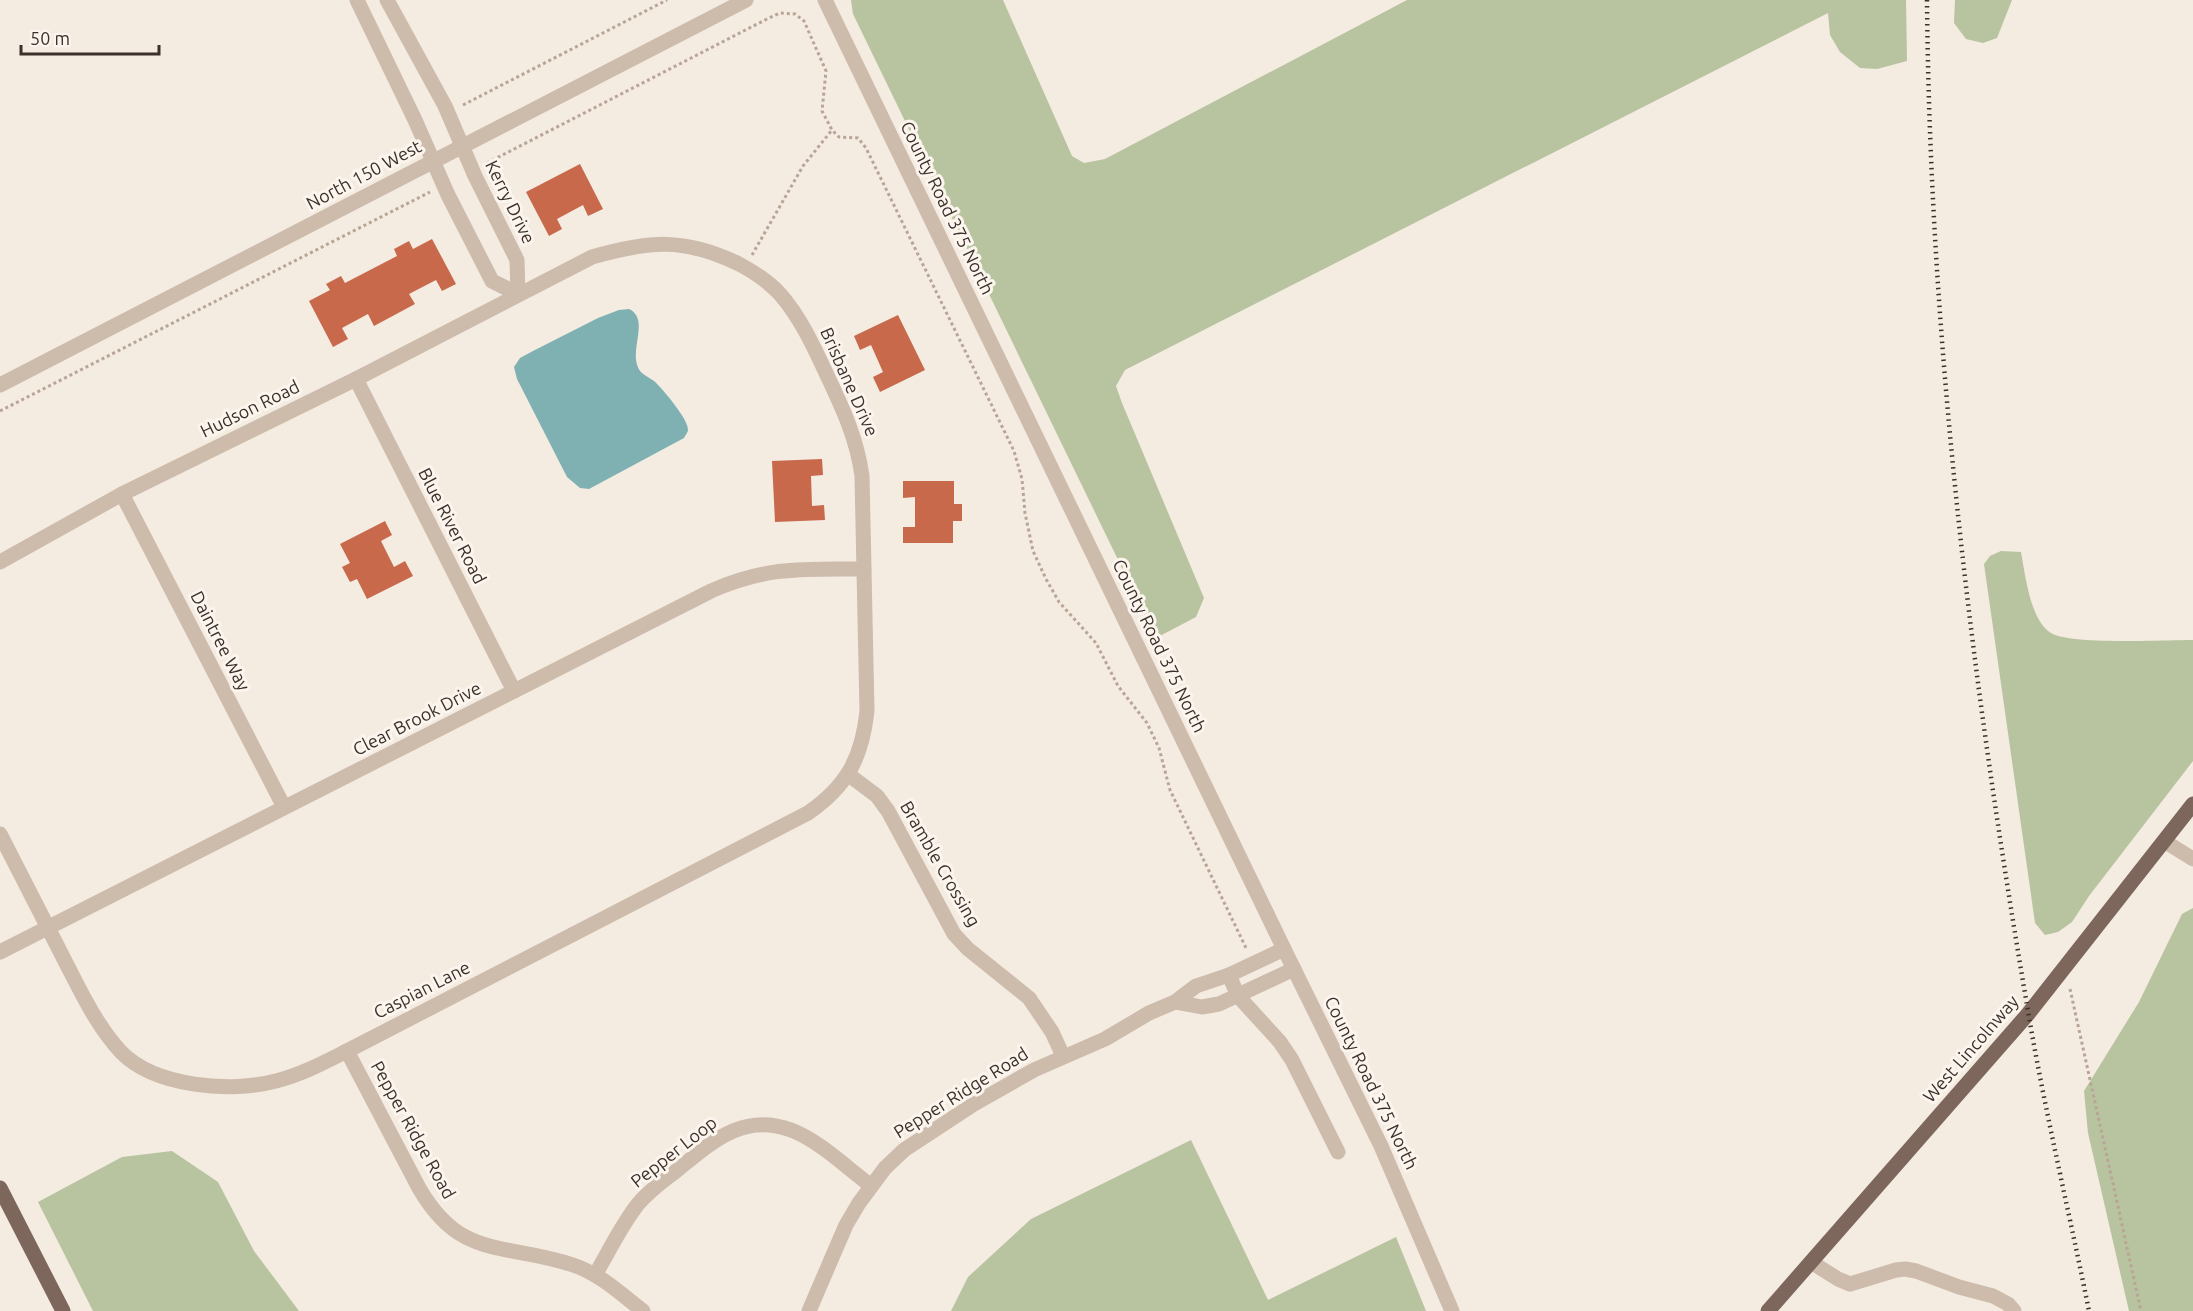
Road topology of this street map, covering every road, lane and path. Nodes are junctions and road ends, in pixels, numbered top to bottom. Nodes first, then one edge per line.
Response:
1 (357, 0) edge
2 (387, 0) edge
3 (667, 0) edge
4 (746, 0) edge
5 (825, 0) edge
6 (458, 108) dead end
7 (832, 130) junction
8 (462, 145) junction
9 (432, 161) junction
10 (472, 170) junction
11 (443, 185) junction
12 (745, 268) junction
13 (518, 294) junction
14 (356, 379) junction
15 (0, 385) edge
16 (0, 411) edge
17 (122, 494) junction
18 (0, 562) edge
19 (864, 569) junction
20 (514, 691) junction
21 (849, 775) junction
22 (2193, 804) edge
23 (284, 807) junction
24 (0, 834) edge
25 (2164, 841) junction
26 (2193, 859) edge
27 (48, 927) junction
28 (1284, 949) junction
29 (0, 952) edge
30 (1254, 963) junction
31 (2065, 967) junction
32 (1294, 969) junction
33 (1229, 975) junction
34 (1238, 996) junction
35 (1175, 1002) junction
36 (347, 1051) junction
37 (1063, 1056) junction
38 (1338, 1152) dead end
39 (870, 1185) junction
40 (0, 1188) edge
41 (1811, 1262) junction
42 (595, 1275) junction
43 (63, 1311) edge
44 (643, 1311) edge
45 (809, 1311) edge
46 (1452, 1311) edge
47 (1768, 1311) edge
48 (2014, 1311) edge
49 (2141, 1311) edge

1 - 9 street
2 - 8 street, Kerry Drive
3 - 6 path
4 - 8 street, North 150 West
5 - 28 street, County Road 375 North
7 - 10 path
7 - 12 path
7 - 30 path
8 - 9 street, North 150 West
8 - 10 street, Kerry Drive
9 - 11 street
9 - 15 street, North 150 West
10 - 13 street, Kerry Drive
11 - 13 street
11 - 16 path
12 - 13 street, Brisbane Drive
12 - 19 street, Brisbane Drive
13 - 14 street, Hudson Road
14 - 17 street, Hudson Road
14 - 20 street, Blue River Road
17 - 18 street, Hudson Road
17 - 23 street, Daintree Way
19 - 20 street, Clear Brook Drive
19 - 21 street, Brisbane Drive
20 - 23 street, Clear Brook Drive
21 - 36 street, Caspian Lane
21 - 37 street, Bramble Crossing
22 - 25 main road, West Lincolnway
23 - 27 street, Clear Brook Drive
24 - 27 street
25 - 26 street
25 - 31 main road, West Lincolnway
27 - 29 street, Clear Brook Drive
27 - 36 street, Caspian Lane
28 - 30 street, Pepper Ridge Road
28 - 32 street, County Road 375 North
30 - 33 street, Pepper Ridge Road
31 - 41 main road, West Lincolnway
31 - 49 path
32 - 34 street
32 - 46 street, County Road 375 North
33 - 34 street
33 - 35 street, Pepper Ridge Road
34 - 35 street
34 - 38 street
35 - 37 street, Pepper Ridge Road
36 - 42 street, Pepper Ridge Road
37 - 39 street, Pepper Ridge Road
39 - 42 street, Pepper Loop
39 - 45 street, Pepper Ridge Road
40 - 43 main road
41 - 47 main road, West Lincolnway
41 - 48 street
42 - 44 street, Pepper Ridge Road

